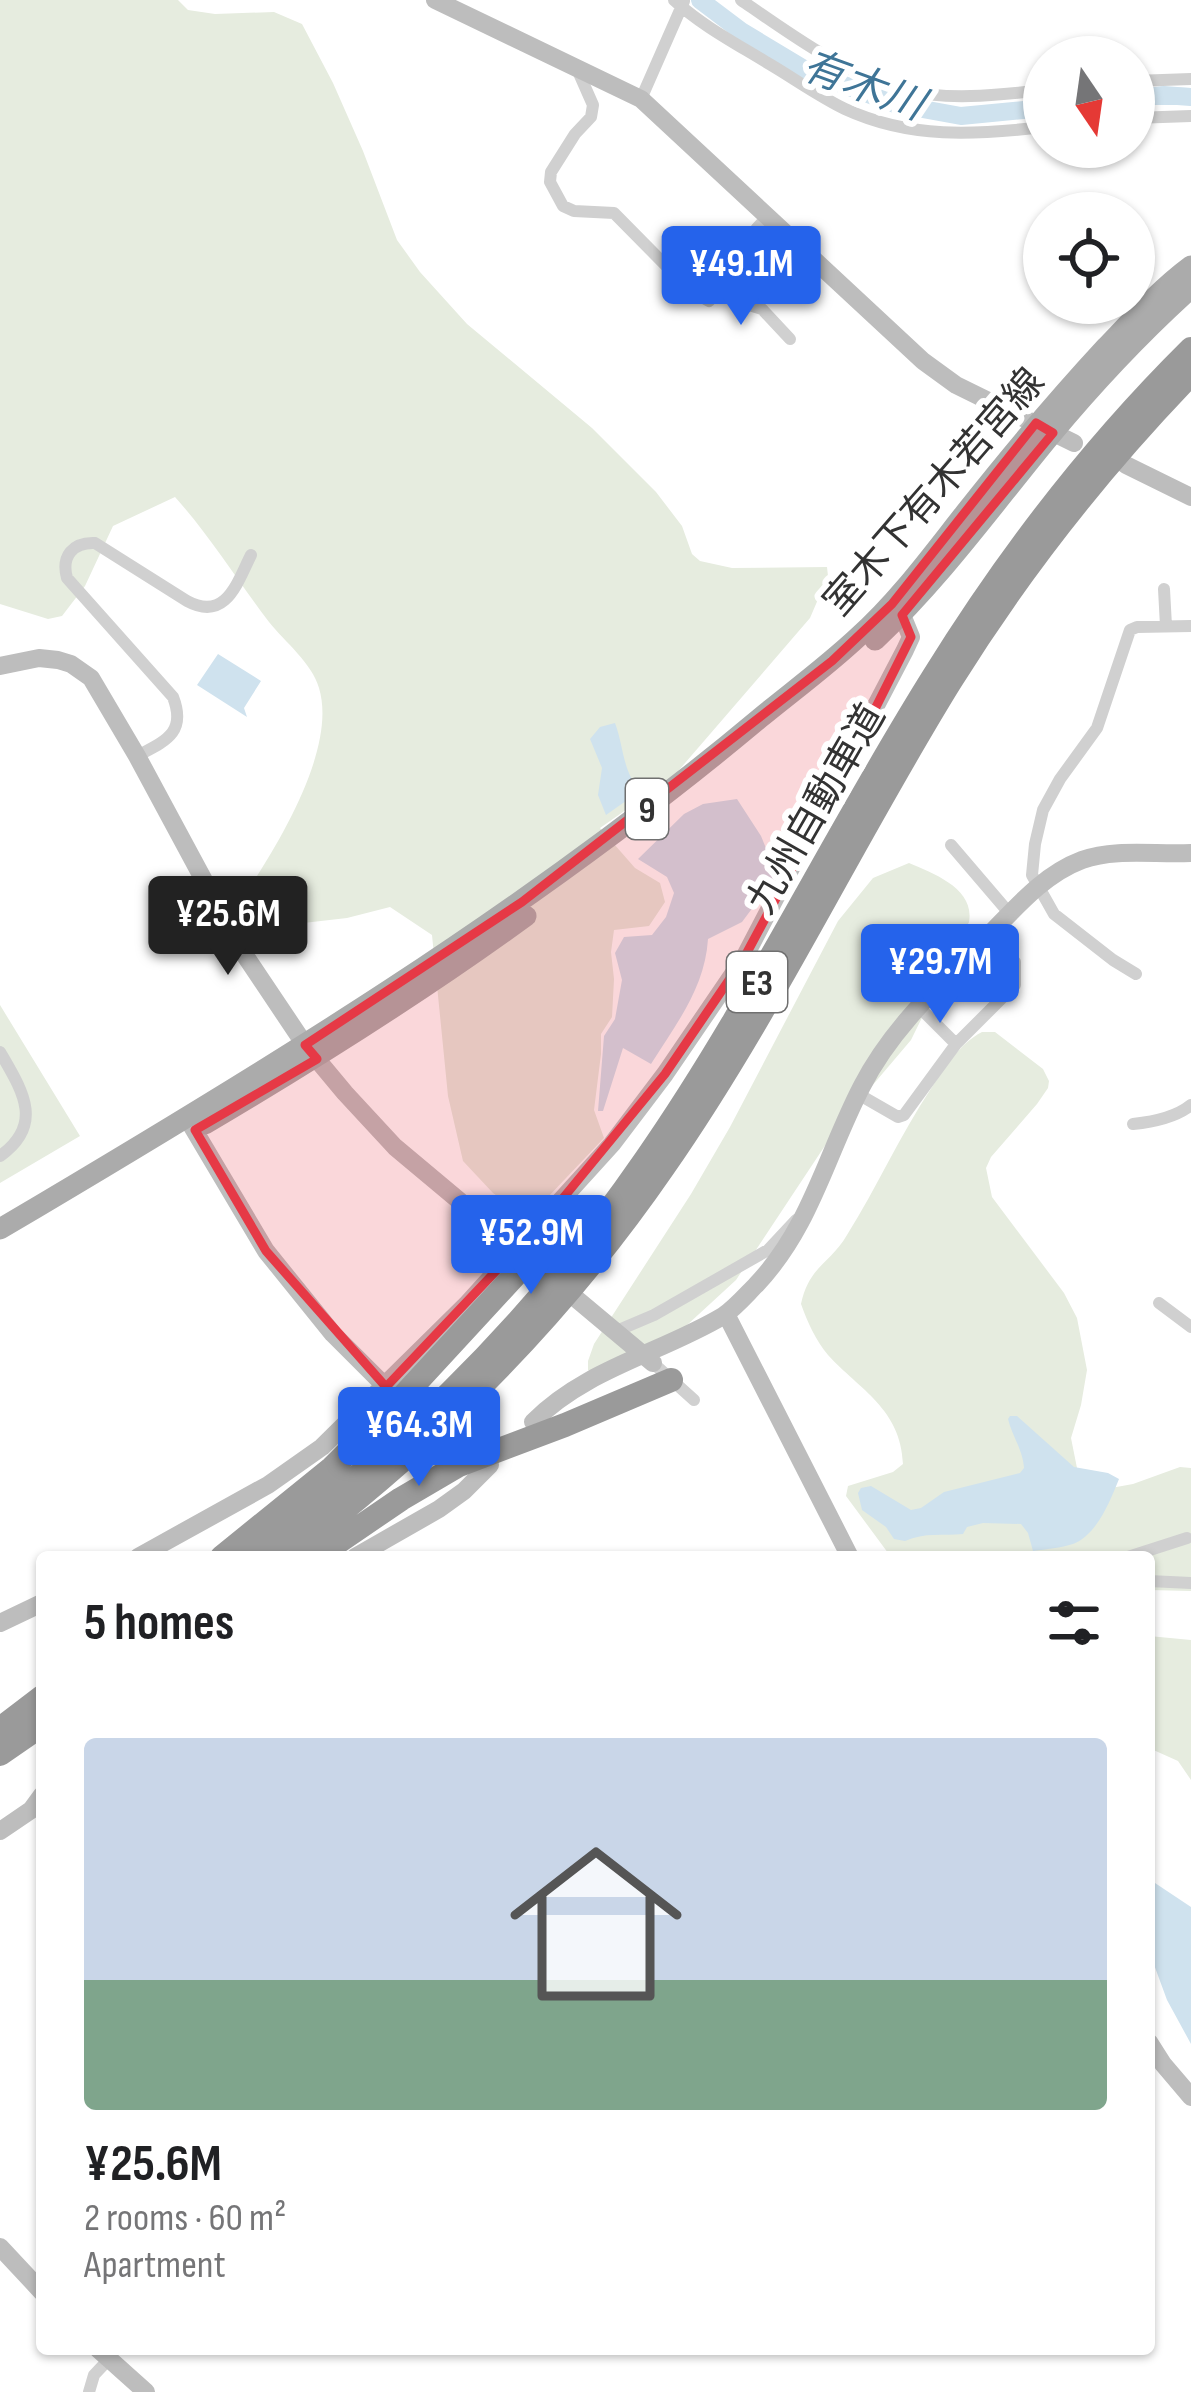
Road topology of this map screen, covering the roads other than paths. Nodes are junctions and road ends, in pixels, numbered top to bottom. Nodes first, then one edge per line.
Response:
1 (435, 0) edge
2 (741, 0) edge
3 (680, 2) edge
4 (577, 68) junction
5 (1191, 79) edge
6 (1155, 80) edge
7 (1023, 92) edge
8 (641, 99) junction
9 (1191, 116) edge
10 (1155, 117) edge
11 (1023, 130) edge
12 (768, 217) junction
13 (1191, 266) edge
14 (728, 282) junction
15 (1191, 288) edge
16 (790, 339) dead end
17 (1191, 349) edge
18 (1191, 374) edge
19 (1054, 433) junction
20 (1126, 465) dead end
21 (1186, 491) edge
22 (251, 554) dead end
23 (1164, 589) dead end
24 (902, 615) junction
25 (1166, 626) junction
26 (1191, 626) edge
27 (0, 666) edge
28 (137, 756) junction
29 (951, 845) dead end
30 (1191, 854) edge
31 (1037, 886) junction
32 (1010, 914) junction
33 (990, 934) junction
34 (1136, 974) dead end
35 (919, 1006) junction
36 (956, 1044) junction
37 (0, 1052) edge
38 (311, 1052) junction
39 (858, 1094) junction
40 (1191, 1105) edge
41 (191, 1124) junction
42 (1133, 1124) dead end
43 (0, 1156) edge
44 (813, 1203) junction
45 (0, 1229) edge
46 (0, 1244) edge
47 (523, 1266) junction
48 (1159, 1303) dead end
49 (726, 1314) junction
50 (1191, 1327) edge
51 (614, 1332) junction
52 (662, 1371) junction
53 (386, 1387) junction
54 (694, 1400) dead end
55 (533, 1422) dead end
56 (490, 1465) dead end
57 (1187, 1538) dead end
58 (150, 1551) edge
59 (229, 1551) edge
60 (262, 1551) edge
61 (291, 1551) edge
62 (325, 1551) edge
63 (366, 1551) edge
64 (847, 1551) edge
65 (1147, 1551) edge
66 (1155, 1581) edge
67 (1191, 1582) edge
68 (36, 1606) edge
69 (0, 1623) edge
70 (21, 1730) edge
71 (0, 1754) edge
72 (36, 1803) edge
73 (0, 1831) edge
74 (1155, 2051) edge
75 (1191, 2096) edge
76 (0, 2246) edge
77 (36, 2285) edge
78 (103, 2355) edge
79 (104, 2355) edge
80 (88, 2392) edge
81 (146, 2392) edge

1 - 4 street
2 - 7 street
3 - 8 street
3 - 11 street
4 - 8 street
4 - 14 street
5 - 6 street
8 - 12 street
9 - 10 street
12 - 14 street
12 - 19 street
13 - 19 main road, 室木下有木若宮線 / 9
14 - 16 street
15 - 19 main road, 室木下有木若宮線 / 9
17 - 60 highway, 九州自動車道 / E3
18 - 61 highway, 九州自動車道 / E3
19 - 24 main road, 室木下有木若宮線 / 9
19 - 38 main road, 室木下有木若宮線 / 9
20 - 21 street
22 - 28 street
23 - 25 street
24 - 38 main road, 室木下有木若宮線 / 9
24 - 53 street
25 - 26 street
25 - 31 street
27 - 28 street
28 - 38 street
29 - 32 street
30 - 31 street
31 - 32 street
31 - 34 street
32 - 33 street
33 - 35 street
33 - 36 street
35 - 36 street
35 - 39 street
36 - 39 street
37 - 43 street
38 - 41 main road, 室木下有木若宮線 / 9
38 - 47 street
39 - 44 street
40 - 42 street
41 - 45 main road, 室木下有木若宮線 / 9
41 - 46 main road, 室木下有木若宮線 / 9
41 - 53 street
44 - 49 street
44 - 51 street
47 - 51 street
47 - 59 highway
48 - 50 street
49 - 55 street
49 - 64 street
51 - 52 street
52 - 54 street
52 - 62 highway
53 - 58 street
56 - 63 street
57 - 65 street
66 - 67 street
68 - 69 street
70 - 71 highway
72 - 73 street
74 - 75 street
76 - 77 street
78 - 80 street
79 - 81 street

